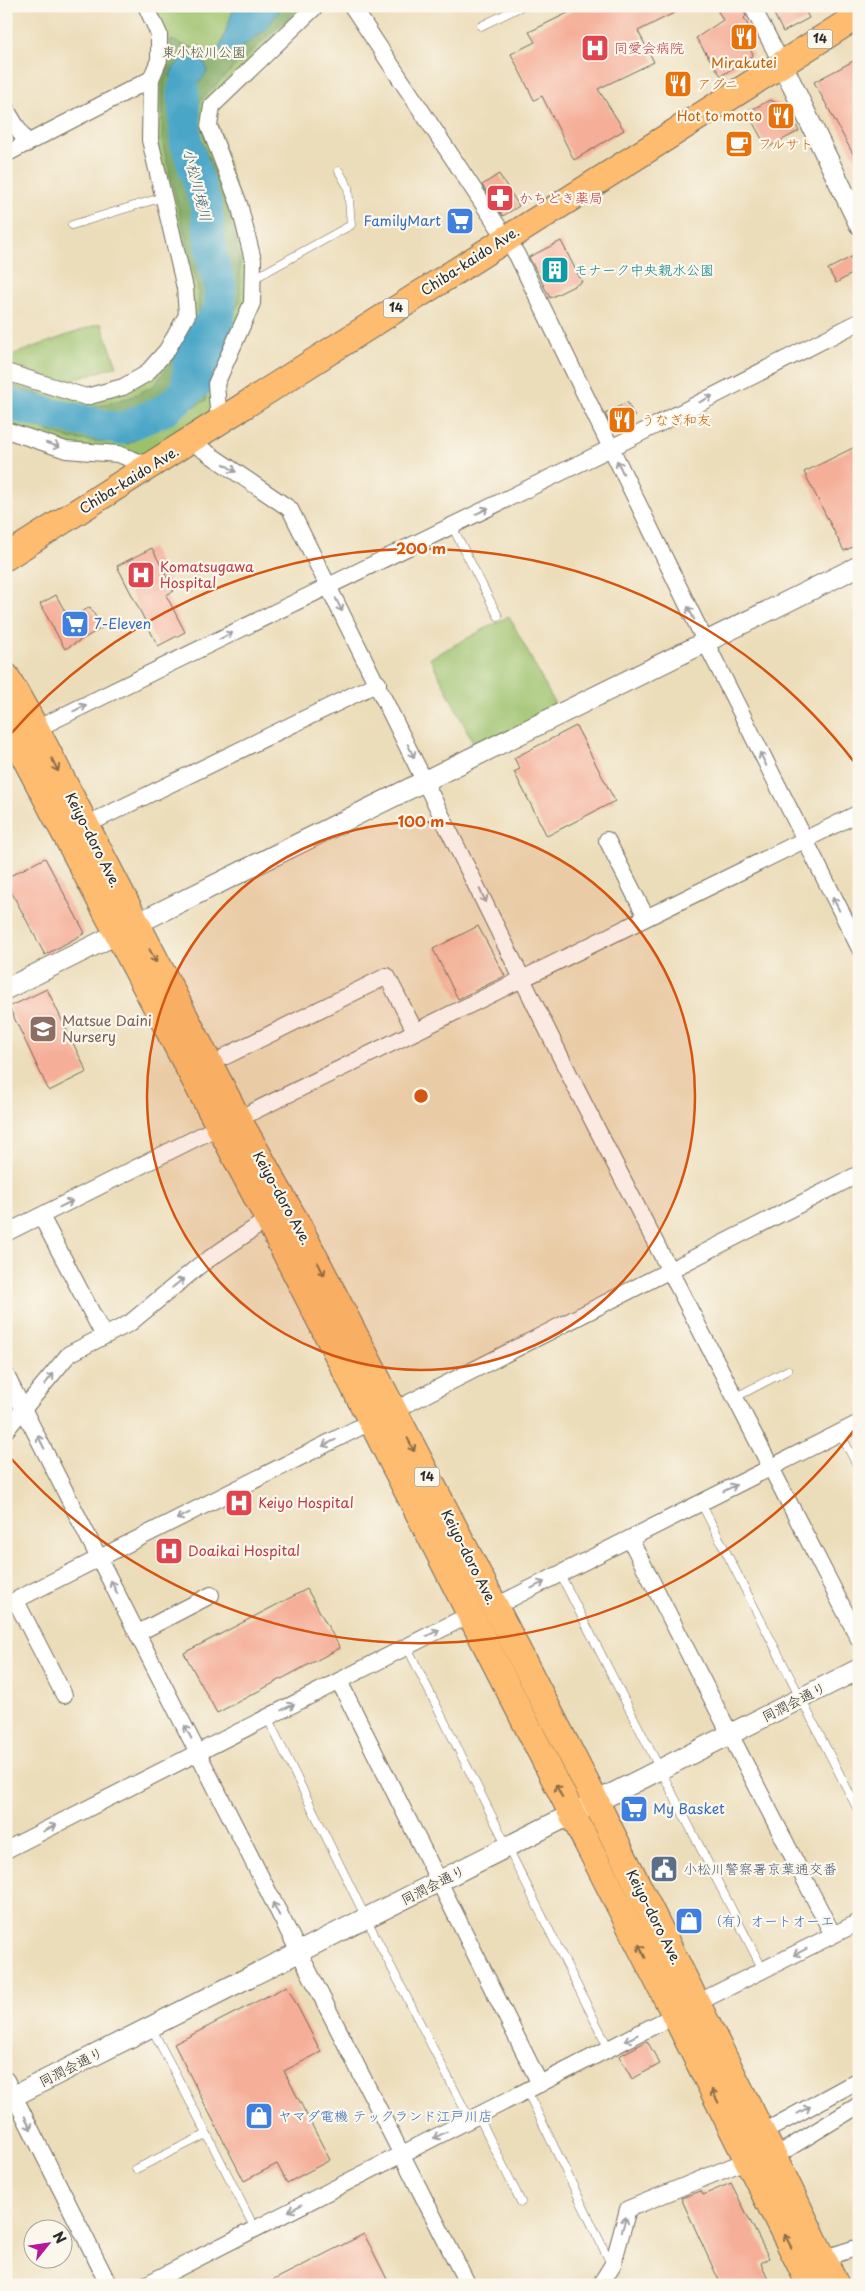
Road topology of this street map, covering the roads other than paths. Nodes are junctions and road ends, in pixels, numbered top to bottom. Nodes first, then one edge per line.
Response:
1 (146, 6) edge
2 (316, 6) edge
3 (352, 6) edge
4 (522, 6) edge
5 (752, 6) edge
6 (859, 15) edge
7 (481, 26) dead end
8 (782, 64) junction
9 (151, 79) junction
10 (6, 109) edge
11 (27, 144) junction
12 (6, 154) edge
13 (339, 171) dead end
14 (164, 197) junction
15 (859, 224) edge
16 (72, 225) dead end
17 (507, 237) junction
18 (252, 280) junction
19 (859, 322) edge
20 (6, 372) edge
21 (219, 422) junction
22 (6, 430) edge
23 (190, 441) junction
24 (611, 448) junction
25 (150, 466) junction
26 (452, 526) junction
27 (6, 557) edge
28 (859, 566) edge
29 (330, 586) junction
30 (498, 616) dead end
31 (706, 643) junction
32 (6, 676) edge
33 (378, 683) junction
34 (16, 735) edge
35 (426, 782) junction
36 (859, 813) edge
37 (86, 825) junction
38 (607, 840) dead end
39 (803, 840) junction
40 (646, 917) junction
41 (127, 928) junction
42 (859, 947) edge
43 (523, 977) junction
44 (6, 989) edge
45 (415, 1031) junction
46 (226, 1056) dead end
47 (229, 1123) junction
48 (859, 1174) edge
49 (41, 1216) junction
50 (268, 1219) junction
51 (6, 1233) edge
52 (670, 1269) junction
53 (104, 1336) junction
54 (788, 1370) dead end
55 (6, 1374) edge
56 (736, 1397) junction
57 (24, 1409) junction
58 (383, 1416) junction
59 (859, 1424) edge
60 (6, 1430) edge
61 (840, 1433) junction
62 (771, 1468) junction
63 (859, 1469) edge
64 (701, 1503) junction
65 (630, 1538) junction
66 (100, 1558) junction
67 (560, 1574) junction
68 (211, 1595) dead end
69 (11, 1603) edge
70 (494, 1607) junction
71 (469, 1615) junction
72 (138, 1633) junction
73 (859, 1639) edge
74 (407, 1647) junction
75 (859, 1669) edge
76 (339, 1681) junction
77 (64, 1695) dead end
78 (801, 1699) junction
79 (267, 1718) junction
80 (730, 1735) junction
81 (198, 1753) junction
82 (661, 1770) junction
83 (596, 1802) junction
84 (859, 1812) edge
85 (572, 1815) junction
86 (508, 1847) junction
87 (6, 1850) edge
88 (438, 1882) junction
89 (366, 1918) junction
90 (859, 1922) edge
91 (833, 1935) junction
92 (298, 1952) junction
93 (763, 1970) junction
94 (686, 2009) junction
95 (151, 2026) junction
96 (608, 2049) junction
97 (859, 2080) edge
98 (534, 2087) junction
99 (9, 2092) edge
100 (859, 2105) edge
101 (474, 2118) junction
102 (762, 2133) junction
103 (207, 2134) junction
104 (402, 2154) junction
105 (774, 2157) junction
106 (748, 2160) junction
107 (136, 2169) dead end
108 (521, 2202) dead end
109 (255, 2229) junction
110 (859, 2247) edge
111 (612, 2265) junction
112 (812, 2269) edge
113 (602, 2284) edge
114 (109, 2285) edge
115 (144, 2285) edge
116 (468, 2285) edge
117 (836, 2285) edge

1 - 9 street
2 - 18 street
3 - 17 street
4 - 7 lane
5 - 8 street
6 - 8 highway, Chiba-kaido Ave. / 14
8 - 15 street
8 - 17 highway, Chiba-kaido Ave. / 14
9 - 11 street
9 - 14 street
10 - 11 street
11 - 12 street
13 - 18 lane
14 - 16 lane
14 - 20 street
17 - 21 highway, Chiba-kaido Ave. / 14
17 - 24 street
18 - 21 street
24 -> 19 street
21 - 23 highway, Chiba-kaido Ave. / 14
22 -> 25 street
23 - 25 highway, Chiba-kaido Ave. / 14
23 -> 29 street
26 -> 24 street
31 -> 24 street
25 - 27 highway, Chiba-kaido Ave. / 14
26 - 29 street
26 - 30 lane
28 - 31 street
29 -> 33 street
34 -> 29 street
31 - 35 street
39 -> 31 street
32 - 34 highway, Keiyo-doro Ave. / 14
33 -> 35 street
33 - 37 street
34 -> 37 highway, Keiyo-doro Ave. / 14
34 - 41 highway, Keiyo-doro Ave. / 14
35 - 41 street
35 -> 43 street
36 - 39 street
37 - 41 highway, Keiyo-doro Ave. / 14
38 - 40 street
39 - 40 street
42 -> 39 street
40 - 43 street
41 - 44 street
41 - 47 highway, Keiyo-doro Ave. / 14
43 - 45 street
43 - 52 street
45 - 46 street
45 - 47 street
49 -> 47 street
47 - 50 highway, Keiyo-doro Ave. / 14
47 -> 58 highway, Keiyo-doro Ave. / 14
48 - 52 street
49 - 51 street
49 - 53 street
53 -> 50 street
50 - 58 highway, Keiyo-doro Ave. / 14
52 - 56 street
52 - 58 street
57 -> 53 street
54 - 56 lane
55 - 57 street
56 - 62 street
57 - 60 street
66 -> 57 street
58 -> 66 street
58 -> 70 highway, Keiyo-doro Ave. / 14
58 - 71 highway, Keiyo-doro Ave. / 14
59 - 61 street
61 - 62 street
61 - 63 lane
64 -> 62 street
62 - 73 street
64 - 65 street
64 - 78 lane
65 - 67 street
65 - 80 street
66 - 69 street
72 -> 66 street
70 -> 67 street
67 - 82 lane
68 - 72 street
69 - 77 street
70 - 83 highway, Keiyo-doro Ave. / 14
74 -> 71 street
85 -> 71 highway, Keiyo-doro Ave. / 14
81 -> 72 street
74 - 76 street
74 - 86 lane
75 - 78 street, 同潤会通り
79 -> 76 street
76 - 88 street
78 - 80 street, 同潤会通り
78 - 84 lane
79 - 81 street
79 - 89 lane
80 - 82 street, 同潤会通り
80 - 91 street
87 -> 81 street
92 -> 81 street
82 - 83 street, 同潤会通り
82 - 93 lane
83 - 85 street, 同潤会通り
83 - 94 highway, Keiyo-doro Ave. / 14
85 - 86 street, 同潤会通り
94 -> 85 highway, Keiyo-doro Ave. / 14
86 - 88 street, 同潤会通り
86 - 96 lane
88 - 89 street, 同潤会通り
88 - 98 street
89 - 92 street, 同潤会通り
89 - 101 lane
90 - 91 street
91 -> 93 street
92 - 95 street, 同潤会通り
92 - 104 street
93 - 94 street
94 -> 96 street
94 - 102 highway, Keiyo-doro Ave. / 14
106 -> 94 highway, Keiyo-doro Ave. / 14
95 - 99 street, 同潤会通り
95 - 103 lane
96 - 98 street
102 -> 97 street
98 - 101 street
98 - 111 lane
99 -> 114 street
100 - 105 street
101 -> 104 street
101 - 108 lane
102 - 105 highway, Keiyo-doro Ave. / 14
103 - 107 lane
103 - 109 lane
104 -> 109 street
104 - 116 street
105 - 112 highway, Keiyo-doro Ave. / 14
111 -> 106 street
112 -> 106 highway, Keiyo-doro Ave. / 14
109 - 115 street
110 - 112 street
111 - 113 street
112 - 117 highway, Keiyo-doro Ave. / 14

